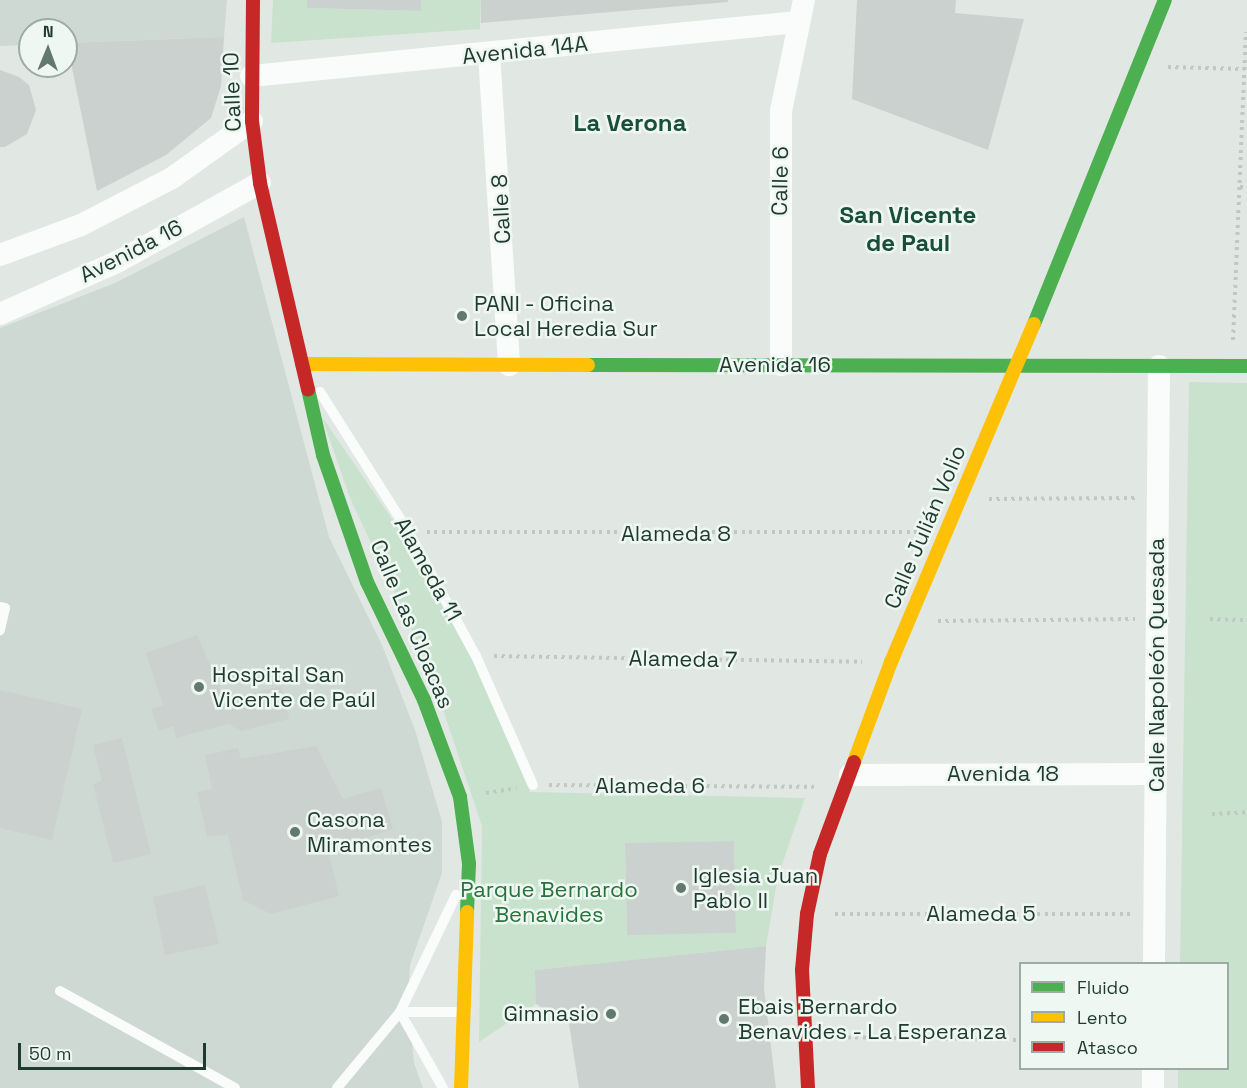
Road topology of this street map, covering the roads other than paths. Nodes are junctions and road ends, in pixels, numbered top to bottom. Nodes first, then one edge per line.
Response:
1 (253, 0) edge
2 (804, 0) edge
3 (1165, 0) edge
4 (798, 22) junction
5 (489, 54) junction
6 (251, 76) junction
7 (252, 121) junction
8 (260, 183) junction
9 (0, 255) edge
10 (0, 314) edge
11 (302, 364) junction
12 (509, 365) junction
13 (781, 365) junction
14 (1016, 366) junction
15 (1159, 366) junction
16 (1247, 366) edge
17 (3, 608) edge
18 (0, 630) edge
19 (1156, 774) junction
20 (846, 781) junction
21 (533, 785) road end
22 (469, 864) junction
23 (1154, 962) edge
24 (60, 991) dead end
25 (400, 1012) junction
26 (463, 1012) junction
27 (1153, 1070) edge
28 (234, 1088) edge
29 (337, 1088) edge
30 (443, 1088) edge
31 (461, 1088) edge
32 (808, 1088) edge
33 (1153, 1088) edge

1 - 6 street, Calle 10
2 - 4 street, Calle 6
3 - 14 street, Calle Julián Volio
4 - 5 street, Avenida 14A
4 - 13 street, Calle 6
5 - 6 street, Avenida 14A
5 - 12 street, Calle 8
6 - 7 street, Calle 10
7 - 8 street, Calle 10
7 - 9 street, Avenida 16
8 - 10 street, Avenida 16
8 - 11 street, Calle Las Cloacas
11 - 12 street, Avenida 16
11 - 21 lane, Alameda 11
11 - 22 street, Calle Las Cloacas
12 - 13 street, Avenida 16
13 - 14 street, Avenida 16
14 - 15 street, Avenida 16
14 - 20 street, Calle Julián Volio
15 - 16 street, Avenida 16
15 - 19 street, Calle Napoleón Quesada
17 - 18 lane
19 - 20 street, Avenida 18
19 - 23 street, Calle Napoleón Quesada
20 - 32 street, Calle Julián Volio
22 - 25 lane
22 - 26 street, Calle Las Cloacas
24 - 28 lane
25 - 26 lane
25 - 29 lane
25 - 30 lane
26 - 31 street, Calle Las Cloacas
27 - 33 street

